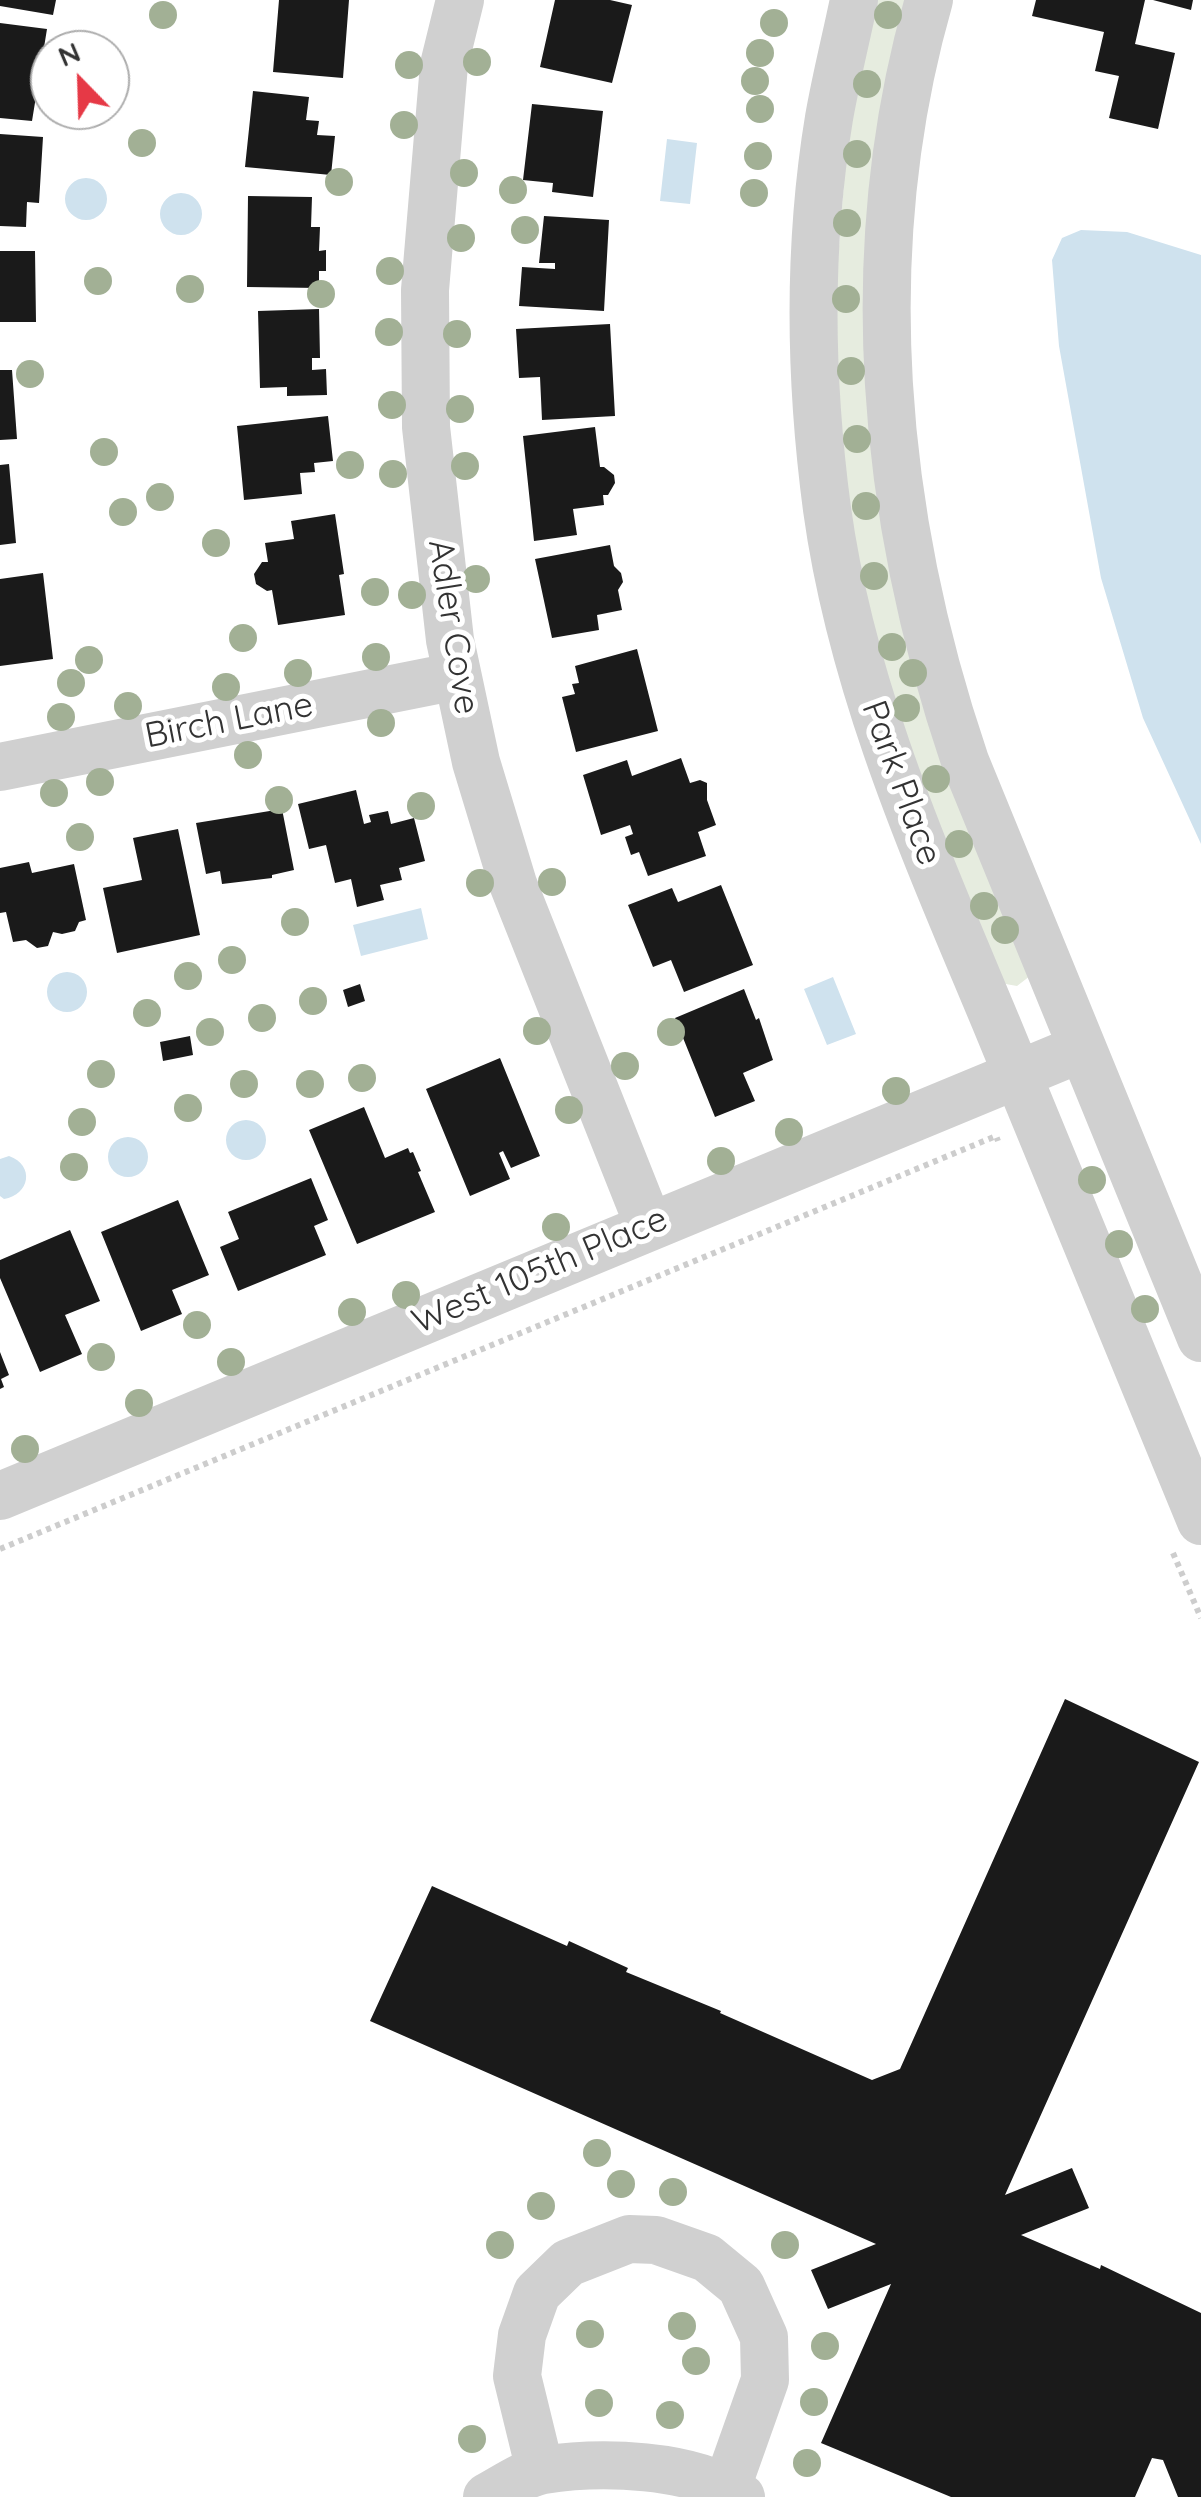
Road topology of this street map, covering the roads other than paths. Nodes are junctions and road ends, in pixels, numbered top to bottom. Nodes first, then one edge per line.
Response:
1 (460, 0) edge
2 (854, 0) edge
3 (929, 0) edge
4 (457, 676) junction
5 (0, 767) edge
6 (1082, 1048) junction
7 (1017, 1075) junction
8 (649, 1226) junction
9 (1201, 1338) edge
10 (0, 1496) edge
11 (1186, 1534) edge
12 (540, 2470) junction
13 (734, 2492) edge
14 (487, 2497) edge

1 - 4 street, Adler Cove
2 - 7 street, Park Place
3 - 6 street, Park Place
4 - 5 street, Birch Lane
4 - 8 street, Adler Cove
6 - 7 street, West 105th Place
6 - 9 street, Park Place
7 - 8 street, West 105th Place
7 - 11 street, Park Place
8 - 10 street, West 105th Place
12 - 13 street
12 - 13 street
12 - 14 street

